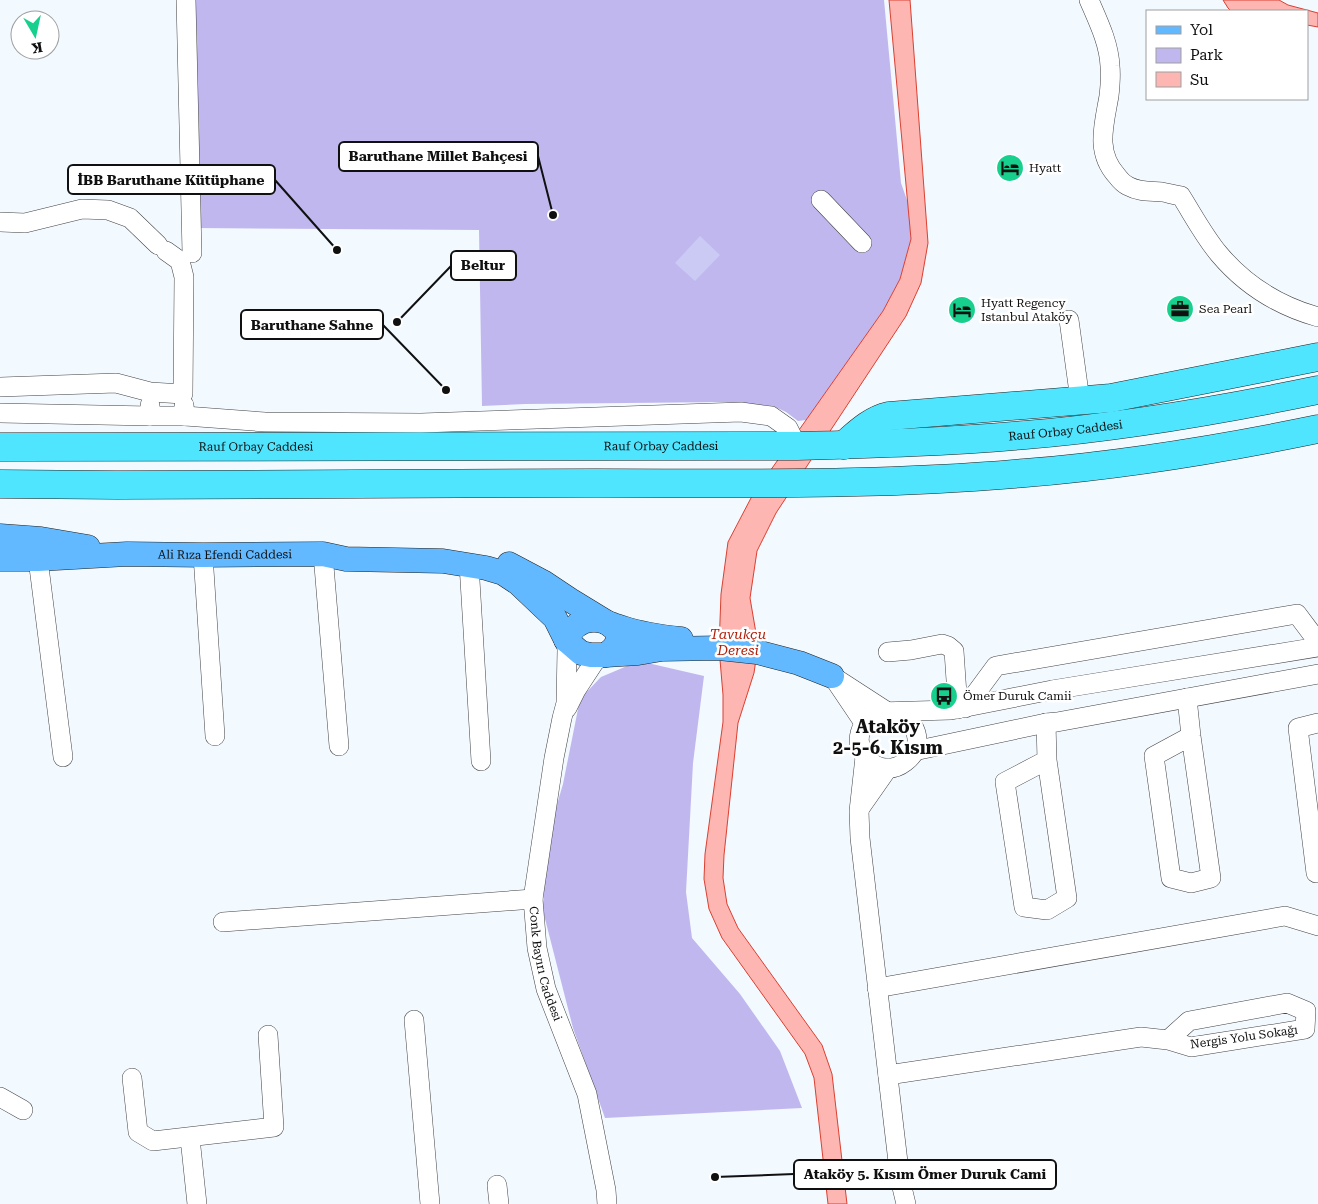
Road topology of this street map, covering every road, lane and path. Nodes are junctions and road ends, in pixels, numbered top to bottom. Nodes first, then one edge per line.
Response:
1 (186, 0) edge
2 (1089, 0) edge
3 (821, 200) dead end
4 (0, 222) edge
5 (862, 244) dead end
6 (192, 253) dead end
7 (1318, 317) edge
8 (1069, 320) dead end
9 (1318, 357) edge
10 (0, 386) edge
11 (1318, 390) edge
12 (150, 392) junction
13 (183, 394) junction
14 (1080, 400) junction
15 (0, 413) edge
16 (150, 416) junction
17 (185, 416) junction
18 (1318, 429) edge
19 (844, 445) junction
20 (797, 446) junction
21 (0, 448) edge
22 (0, 484) edge
23 (0, 536) edge
24 (127, 554) junction
25 (323, 554) junction
26 (203, 555) junction
27 (0, 559) edge
28 (38, 559) junction
29 (468, 564) junction
30 (606, 622) junction
31 (566, 640) junction
32 (1318, 642) edge
33 (1318, 647) edge
34 (719, 648) junction
35 (888, 652) dead end
36 (606, 654) junction
37 (1318, 674) edge
38 (832, 676) junction
39 (1052, 690) junction
40 (1187, 698) junction
41 (961, 708) junction
42 (892, 712) junction
43 (562, 718) junction
44 (864, 723) junction
45 (1051, 723) junction
46 (1318, 723) edge
47 (215, 736) dead end
48 (1191, 736) junction
49 (340, 746) dead end
50 (914, 751) junction
51 (63, 757) dead end
52 (865, 757) junction
53 (1047, 760) junction
54 (481, 761) dead end
55 (888, 768) junction
56 (859, 811) junction
57 (1318, 874) edge
58 (533, 899) junction
59 (223, 922) dead end
60 (1318, 926) edge
61 (878, 988) junction
62 (414, 1020) dead end
63 (268, 1035) dead end
64 (1168, 1040) junction
65 (888, 1075) junction
66 (132, 1078) dead end
67 (0, 1097) edge
68 (23, 1110) dead end
69 (190, 1138) junction
70 (497, 1185) dead end
71 (196, 1204) edge
72 (430, 1204) edge
73 (499, 1204) edge
74 (607, 1204) edge
75 (906, 1204) edge

1 - 6 street
2 - 7 street
3 - 5 street
4 - 13 street
8 - 14 street
9 - 14 highway
10 - 12 street
11 - 19 highway, Rauf Orbay Caddesi
12 - 13 street
12 - 16 street
13 - 17 street
14 - 19 highway
15 - 16 street
16 - 17 street
17 - 20 street
18 - 22 highway
19 - 20 highway, Rauf Orbay Caddesi
20 - 21 highway, Rauf Orbay Caddesi
23 - 24 main road, Ali Rıza Efendi Caddesi
24 - 26 main road, Ali Rıza Efendi Caddesi
24 - 28 main road, Ali Rıza Efendi Caddesi
25 - 26 main road, Ali Rıza Efendi Caddesi
25 - 29 main road
25 - 30 main road
25 - 49 street
26 - 47 street
27 - 28 main road, Ali Rıza Efendi Caddesi
28 - 51 street
29 - 31 main road
29 - 54 street
30 - 31 main road
30 - 34 main road
30 - 36 main road
31 - 36 main road
31 - 43 street, Conk Bayırı Caddesi
32 - 41 street
33 - 39 street
34 - 36 main road
34 - 38 main road
35 - 41 street
36 - 43 street, Conk Bayırı Caddesi
37 - 40 street
38 - 42 street
38 - 44 street
39 - 41 street
39 - 45 street
40 - 45 street
40 - 48 street
41 - 42 street
42 - 44 street
42 - 50 street
43 - 58 street, Conk Bayırı Caddesi
44 - 52 street
45 - 50 street
45 - 53 street
46 - 57 street
48 - 48 street
50 - 55 street
52 - 55 street
52 - 56 street
53 - 53 street
55 - 56 street
56 - 61 street
58 - 59 street
58 - 74 street, Conk Bayırı Caddesi
60 - 61 street
61 - 65 street
62 - 72 street
63 - 69 street
64 - 64 street, Nergis Yolu Sokağı
64 - 65 street
65 - 75 street
66 - 69 street
67 - 68 street
69 - 71 street
70 - 73 street

